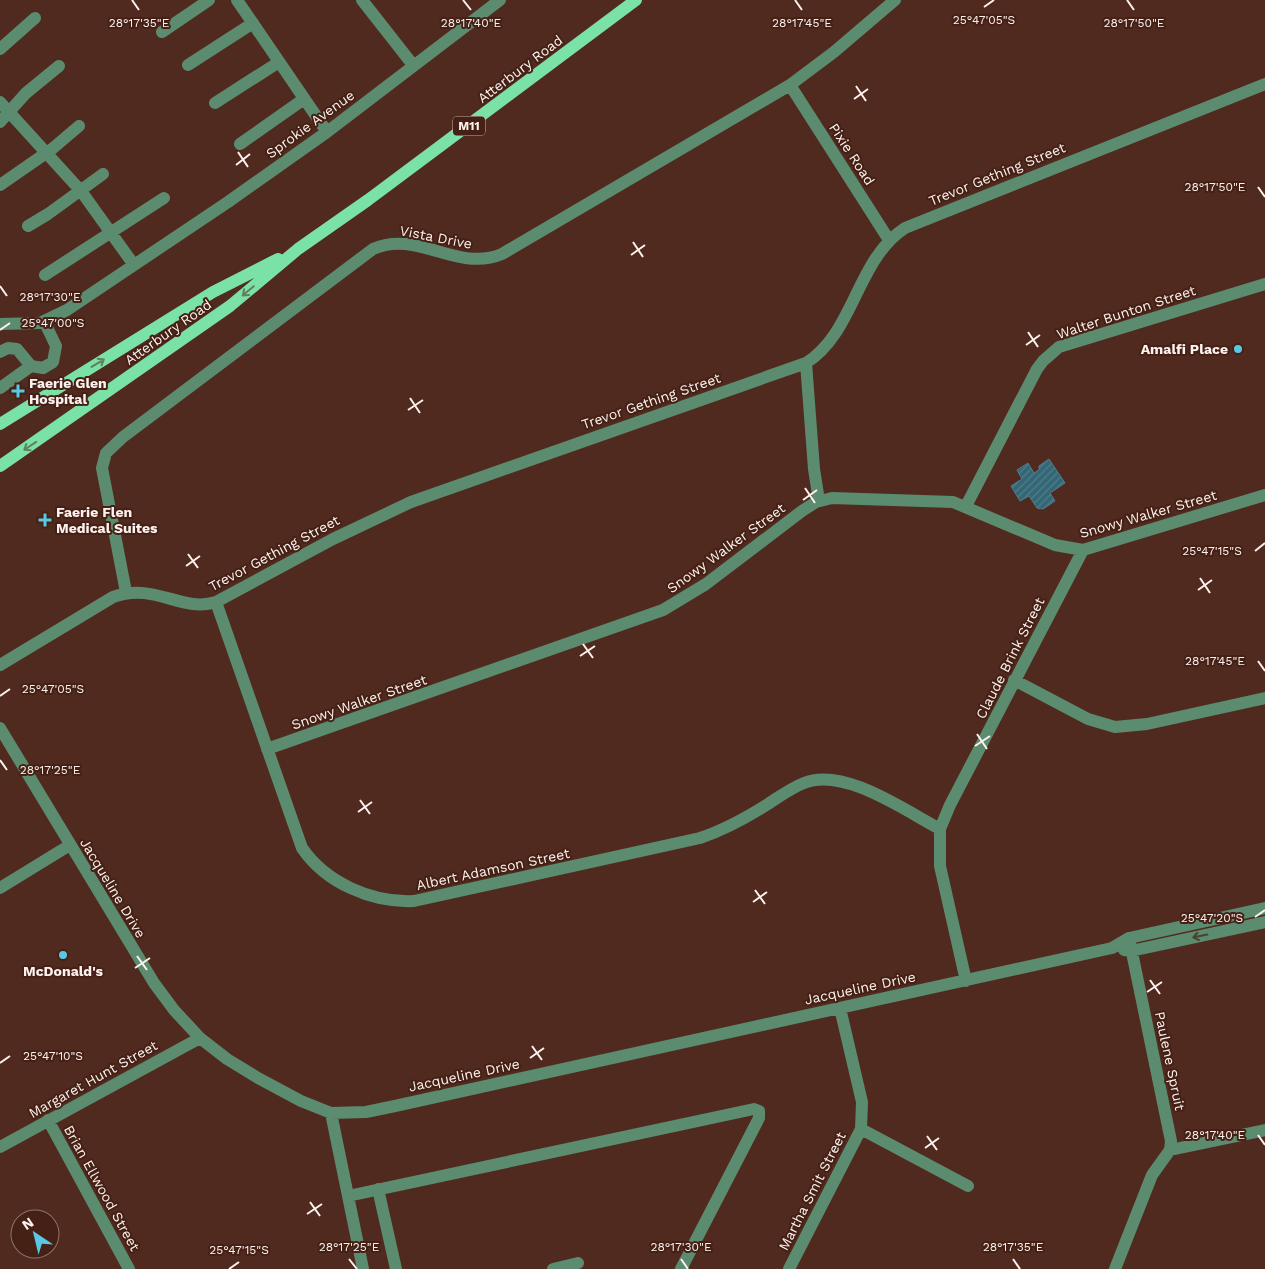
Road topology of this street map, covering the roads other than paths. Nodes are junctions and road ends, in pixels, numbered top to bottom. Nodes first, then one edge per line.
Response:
1 (209, 0) edge
2 (237, 0) edge
3 (362, 0) edge
4 (500, 0) edge
5 (636, 0) edge
6 (896, 0) edge
7 (35, 18) dead end
8 (253, 23) junction
9 (162, 32) dead end
10 (0, 49) edge
11 (279, 62) junction
12 (188, 65) dead end
13 (413, 65) junction
14 (59, 66) dead end
15 (790, 84) junction
16 (1265, 84) edge
17 (304, 99) junction
18 (0, 102) edge
19 (214, 103) dead end
20 (10, 112) junction
21 (0, 122) edge
22 (79, 126) dead end
23 (327, 132) junction
24 (240, 144) dead end
25 (46, 154) junction
26 (103, 174) dead end
27 (0, 185) edge
28 (81, 191) junction
29 (164, 198) dead end
30 (28, 226) dead end
31 (111, 232) junction
32 (889, 240) junction
33 (298, 249) junction
34 (134, 266) junction
35 (44, 275) dead end
36 (1265, 284) edge
37 (44, 321) junction
38 (0, 324) edge
39 (0, 352) edge
40 (806, 363) junction
41 (31, 366) junction
42 (0, 388) edge
43 (0, 424) edge
44 (0, 466) edge
45 (1265, 495) edge
46 (819, 501) junction
47 (966, 506) junction
48 (1083, 550) junction
49 (126, 592) junction
50 (216, 602) junction
51 (0, 665) edge
52 (1014, 680) junction
53 (1265, 698) edge
54 (0, 728) edge
55 (267, 749) junction
56 (940, 829) junction
57 (70, 845) junction
58 (0, 888) edge
59 (1265, 908) edge
60 (1265, 922) edge
61 (1130, 945) junction
62 (966, 981) junction
63 (840, 1008) junction
64 (200, 1038) junction
65 (331, 1113) junction
66 (48, 1120) junction
67 (861, 1129) junction
68 (1265, 1130) edge
69 (0, 1147) edge
70 (1170, 1150) junction
71 (968, 1186) dead end
72 (378, 1189) junction
73 (348, 1196) junction
74 (578, 1263) dead end
75 (129, 1269) edge
76 (363, 1269) edge
77 (396, 1269) edge
78 (553, 1269) edge
79 (681, 1269) edge
80 (789, 1269) edge
81 (1115, 1269) edge

1 - 9 street
2 - 8 street
3 - 13 street
4 - 13 street, Sprokie Avenue
5 - 33 main road, Atterbury Road / M11
6 - 15 street, Vista Drive
7 - 10 street
8 - 11 street
8 - 12 street
11 - 17 street
11 - 19 street
13 - 23 street, Sprokie Avenue
14 - 20 street
15 - 32 street, Pixie Road
15 - 49 street, Vista Drive
16 - 32 street, Trevor Gething Street
17 - 23 street
17 - 24 street
18 - 20 street
20 - 21 street
20 - 25 street
22 - 25 street
23 - 34 street, Sprokie Avenue
25 - 27 street
25 - 28 street
26 - 28 street
28 - 30 street
28 - 31 street
29 - 31 street
31 - 34 street
31 - 35 street
32 - 40 street, Trevor Gething Street
43 -> 33 main road, Atterbury Road / M11
33 -> 44 main road, Atterbury Road / M11
34 - 37 street, Sprokie Avenue
36 - 47 street, Walter Bunton Street
37 - 38 street, Sprokie Avenue
37 - 41 street
39 - 41 street
40 - 46 street
40 - 50 street, Trevor Gething Street
41 - 42 street
45 - 48 street, Snowy Walker Street
46 - 47 street, Snowy Walker Street
46 - 55 street, Snowy Walker Street
47 - 48 street, Snowy Walker Street
48 - 52 street, Claude Brink Street
49 - 50 street, Trevor Gething Street
49 - 51 street, Trevor Gething Street
50 - 55 street, Albert Adamson Street
52 - 53 street
52 - 56 street, Claude Brink Street
54 - 57 street, Jacqueline Drive
55 - 56 street, Albert Adamson Street
56 - 62 street, Claude Brink Street
57 - 58 street
57 - 64 street, Jacqueline Drive
59 - 61 street, Jacqueline Drive
60 -> 61 street, Jacqueline Drive
61 - 62 street, Jacqueline Drive
61 - 70 street, Paulene Spruit
62 - 63 street, Jacqueline Drive
63 - 65 street, Jacqueline Drive
63 - 67 street, Martha Smit Street
64 - 65 street, Jacqueline Drive
64 - 66 street, Margaret Hunt Street
65 - 73 street
66 - 69 street, Margaret Hunt Street
66 - 75 street, Brian Ellwood Street
67 - 71 street
67 - 80 street, Martha Smit Street
68 - 70 street
70 - 81 street
72 - 73 street
72 - 77 street
72 - 79 street
73 - 76 street
74 - 78 street

